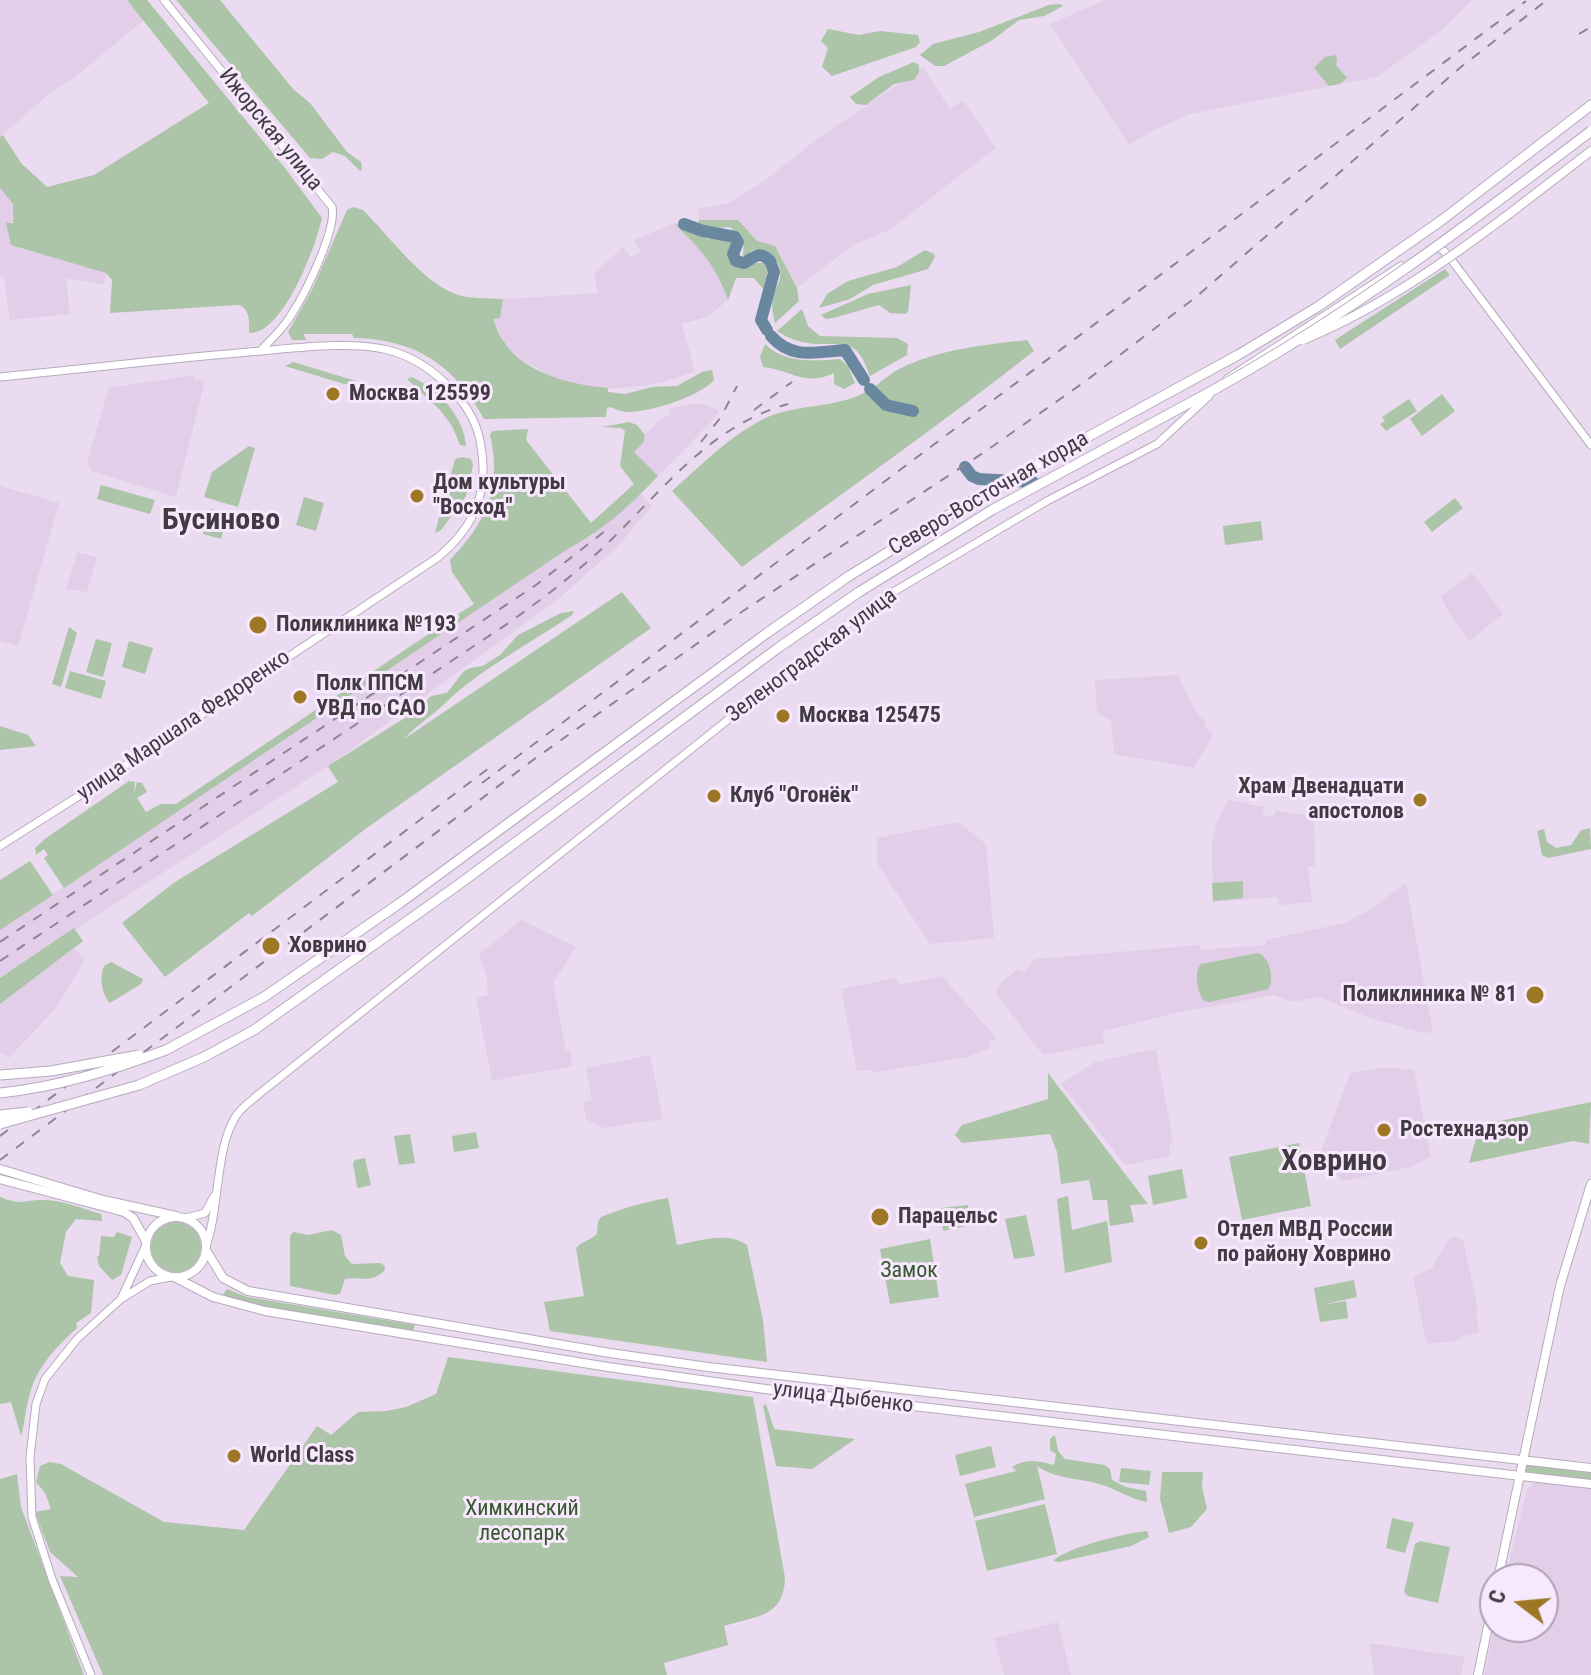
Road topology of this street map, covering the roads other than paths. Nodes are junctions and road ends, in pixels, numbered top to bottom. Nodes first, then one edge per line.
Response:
1 (164, 0) edge
2 (1591, 105) edge
3 (1591, 131) edge
4 (1591, 151) edge
5 (1292, 345) junction
6 (261, 351) junction
7 (0, 377) edge
8 (1591, 445) edge
9 (0, 846) edge
10 (166, 1050) junction
11 (0, 1075) edge
12 (0, 1093) edge
13 (47, 1110) junction
14 (0, 1115) edge
15 (0, 1124) edge
16 (0, 1169) edge
17 (0, 1179) edge
18 (219, 1183) junction
19 (35, 1184) junction
20 (1591, 1184) edge
21 (183, 1218) junction
22 (146, 1243) junction
23 (206, 1248) junction
24 (172, 1277) junction
25 (121, 1299) junction
26 (1523, 1460) junction
27 (1591, 1468) edge
28 (1520, 1477) junction
29 (1591, 1484) edge
30 (1501, 1563) edge
31 (1485, 1643) edge
32 (91, 1675) edge
33 (1478, 1675) edge

1 - 6 street, Ижорская улица
2 - 10 main road, Северо-Восточная хорда
3 - 5 main road, Северо-Восточная хорда, bridge
4 - 5 main road, bridge
5 - 13 main road, Северо-Восточная хорда, bridge
6 - 7 street, улица Маршала Федоренко
6 - 9 street, улица Маршала Федоренко
8 - 18 street, Зеленоградская улица
10 - 11 main road, bridge
10 - 12 main road, bridge
13 - 14 main road, bridge
13 - 15 main road, bridge
16 - 19 main road
17 - 19 main road
18 - 21 street, Зеленоградская улица
18 - 23 street, Зеленоградская улица
19 - 21 main road
19 - 22 main road
20 - 26 main road
21 - 22 main road
21 - 23 main road
22 - 24 main road
22 - 25 street
23 - 24 main road
23 - 26 main road, улица Дыбенко
24 - 25 street
24 - 28 main road, улица Дыбенко
25 - 32 street
26 - 27 main road, улица Дыбенко
26 - 28 main road
28 - 29 main road, улица Дыбенко
28 - 30 main road
31 - 33 main road

